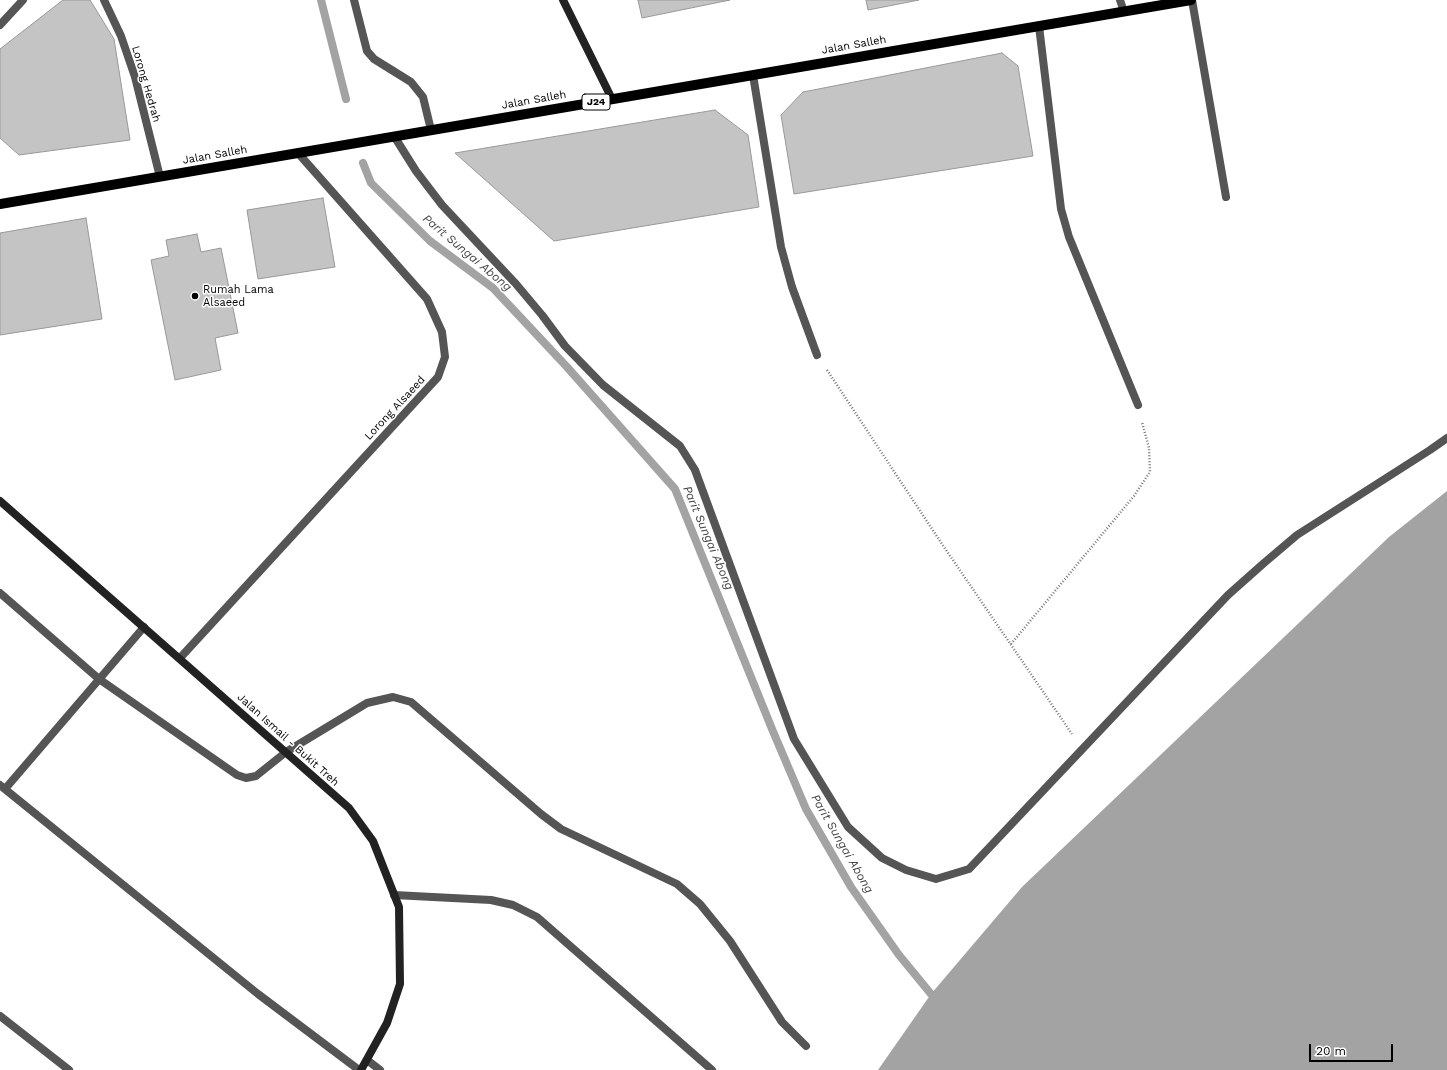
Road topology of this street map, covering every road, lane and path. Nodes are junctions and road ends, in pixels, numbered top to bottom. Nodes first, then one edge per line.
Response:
1 (23, 0) edge
2 (104, 0) edge
3 (354, 0) edge
4 (563, 0) edge
5 (1120, 0) edge
6 (1191, 0) edge
7 (1124, 12) junction
8 (0, 25) edge
9 (1039, 26) junction
10 (753, 75) junction
11 (612, 99) junction
12 (431, 130) junction
13 (394, 136) junction
14 (298, 153) junction
15 (160, 177) junction
16 (1226, 197) dead end
17 (0, 204) edge
18 (817, 355) joint
19 (1138, 404) joint
20 (1447, 438) edge
21 (0, 501) edge
22 (0, 593) edge
23 (144, 627) junction
24 (1011, 644) junction
25 (180, 658) junction
26 (99, 679) junction
27 (1083, 750) junction
28 (286, 752) junction
29 (3, 787) edge
30 (394, 895) junction
31 (0, 1016) edge
32 (806, 1046) dead end
33 (367, 1060) junction
34 (69, 1070) edge
35 (360, 1070) edge
36 (380, 1070) edge
37 (712, 1070) edge

1 - 8 street
2 - 15 street, Lorong Hedrah
3 - 12 street
4 - 11 street
5 - 7 street
6 - 7 main road, Jalan Salleh / J24
6 - 16 street
7 - 9 main road, Jalan Salleh / J24
9 - 10 main road, Jalan Salleh / J24
9 - 19 street
10 - 11 main road, Jalan Salleh / J24
10 - 18 street
11 - 12 main road, Jalan Salleh / J24
12 - 13 main road, Jalan Salleh / J24
13 - 14 main road, Jalan Salleh / J24
13 - 27 street
14 - 15 main road, Jalan Salleh / J24
14 - 25 street, Lorong Alsaeed
15 - 17 main road, Jalan Salleh / J24
18 - 24 path
19 - 24 path
20 - 27 street
21 - 23 street, Jalan Ismail - Bukit Treh
22 - 26 street
23 - 25 street, Jalan Ismail - Bukit Treh
23 - 26 street
24 - 27 path
25 - 28 street, Jalan Ismail - Bukit Treh
26 - 28 street
26 - 29 street
28 - 30 street, Jalan Ismail - Bukit Treh
28 - 32 street
29 - 35 street
30 - 33 street, Jalan Ismail - Bukit Treh
30 - 37 street
31 - 34 street
33 - 35 street, Jalan Ismail - Bukit Treh
33 - 36 street

